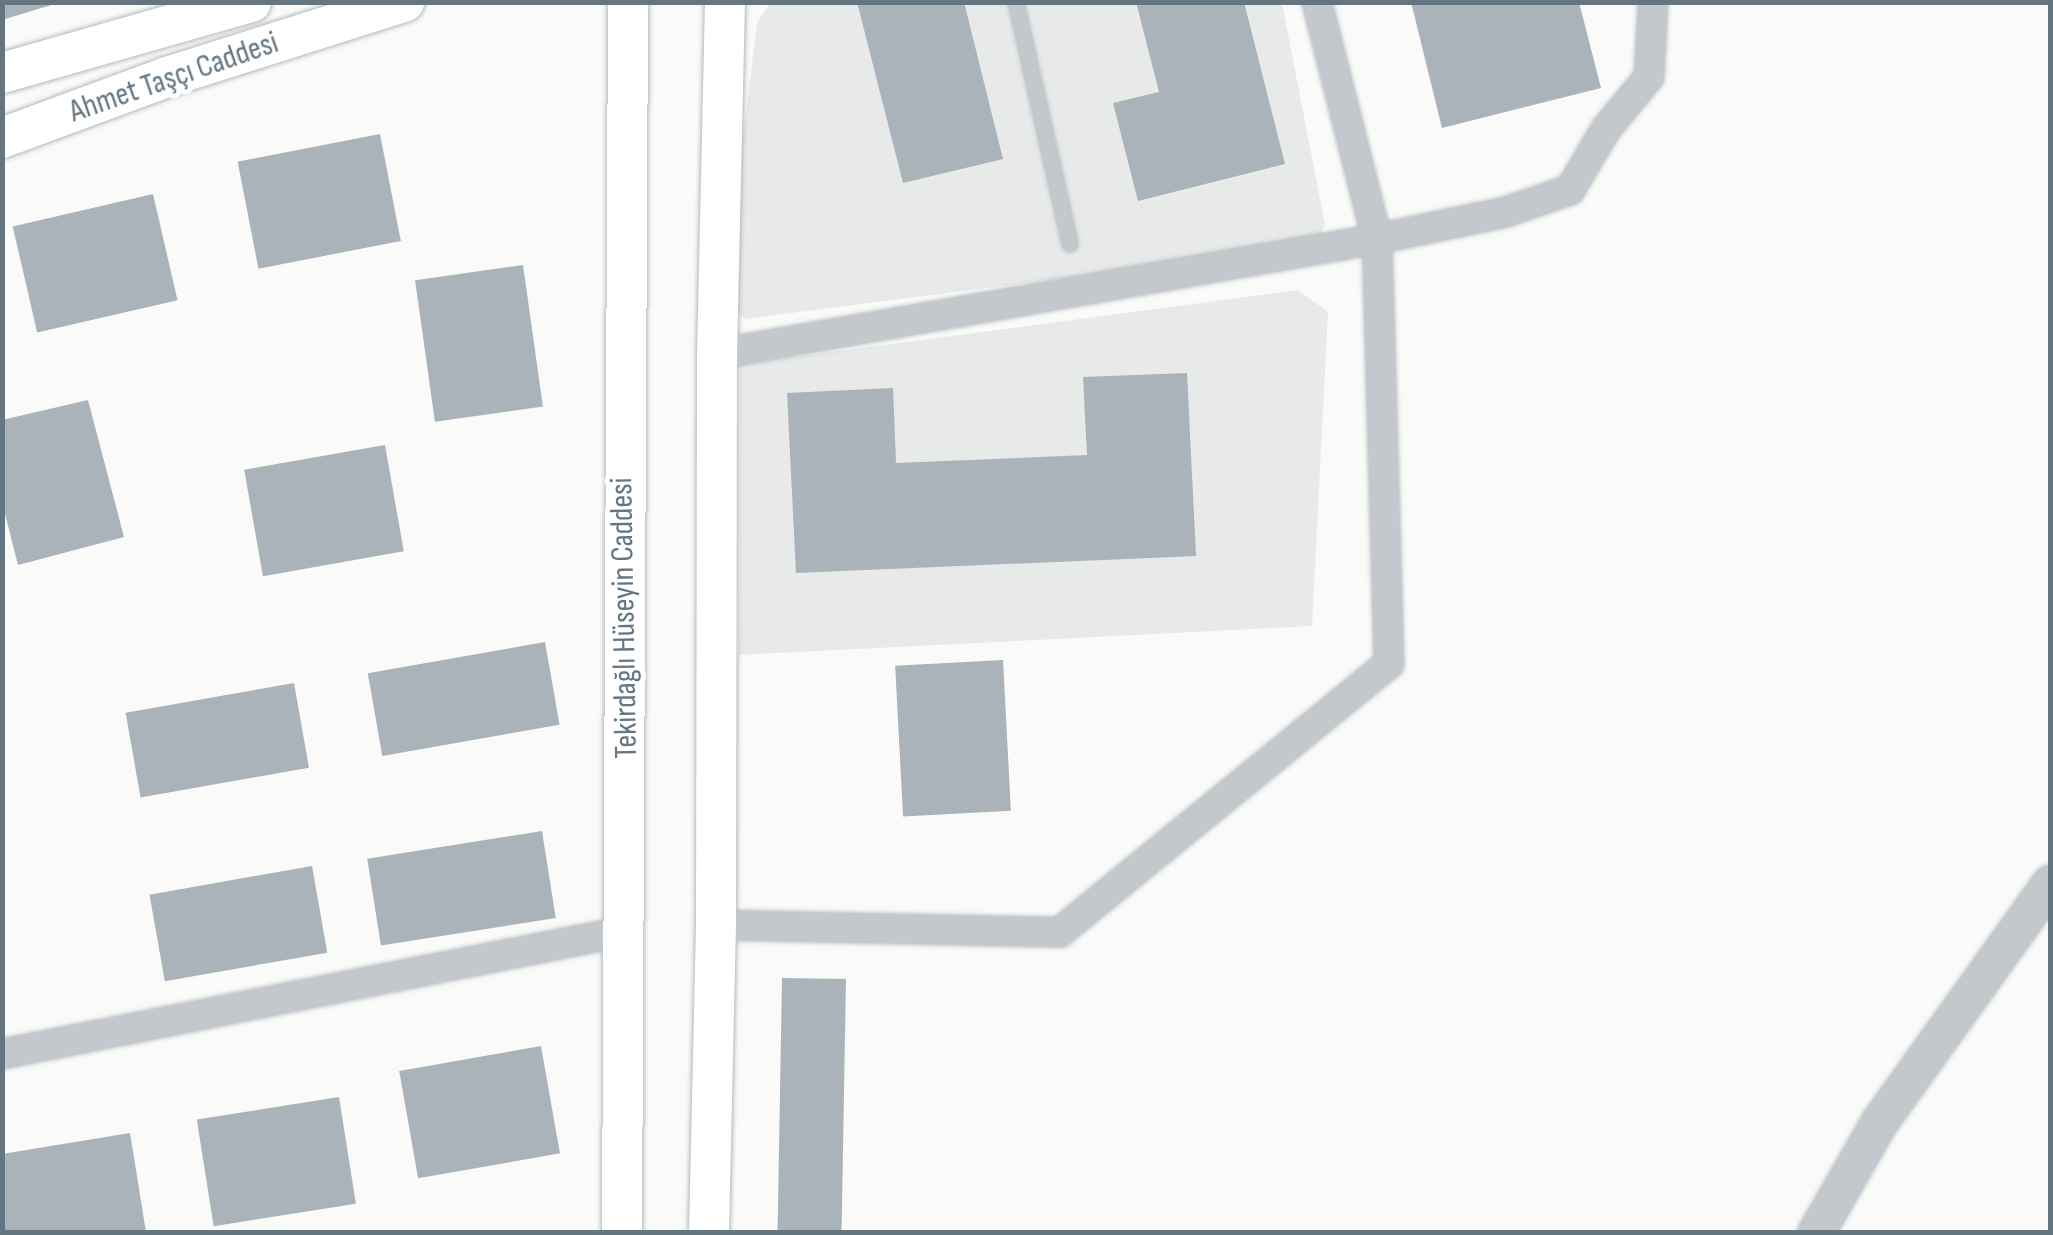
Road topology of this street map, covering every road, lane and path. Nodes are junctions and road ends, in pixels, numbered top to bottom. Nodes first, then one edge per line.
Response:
1 (252, 2) edge
2 (404, 2) edge
3 (628, 2) edge
4 (725, 2) edge
5 (1016, 2) edge
6 (1317, 2) edge
7 (1653, 2) edge
8 (2, 74) edge
9 (2, 138) edge
10 (1377, 239) junction
11 (1070, 244) dead end
12 (717, 354) junction
13 (2050, 883) edge
14 (716, 925) junction
15 (621, 932) junction
16 (2, 1054) edge
17 (622, 1232) edge
18 (709, 1232) edge
19 (1816, 1232) edge

1 - 8 main road, Ahmet Taşçı Caddesi
2 - 9 main road, Ahmet Taşçı Caddesi
3 - 15 main road, Tekirdağlı Hüseyin Caddesi
4 - 12 main road
5 - 11 lane
6 - 10 street
7 - 10 street
10 - 12 street
10 - 14 street
12 - 14 main road
13 - 19 street
14 - 18 main road
15 - 16 street
15 - 17 main road, Tekirdağlı Hüseyin Caddesi

